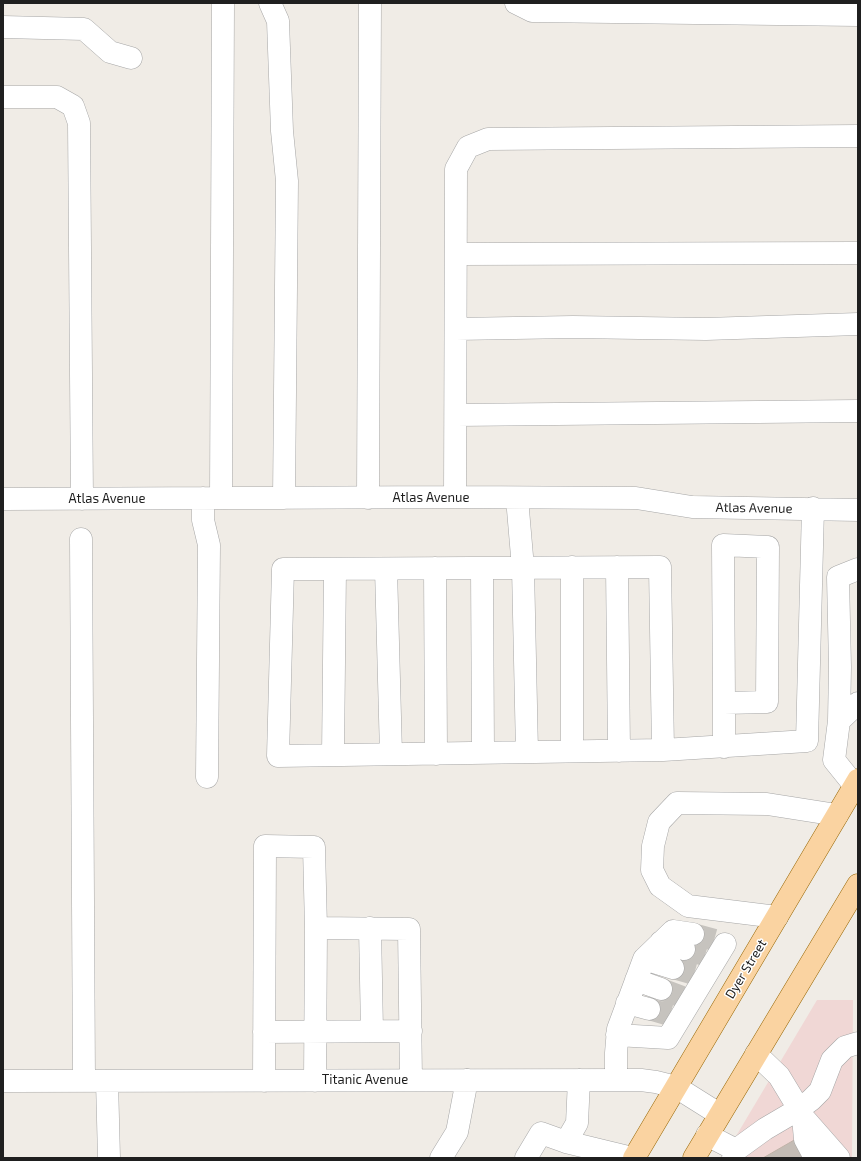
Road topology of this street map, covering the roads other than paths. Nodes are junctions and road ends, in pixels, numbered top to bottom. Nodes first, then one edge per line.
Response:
1 (223, 3) edge
2 (270, 3) edge
3 (370, 3) edge
4 (516, 3) edge
5 (858, 15) edge
6 (3, 27) edge
7 (131, 58) dead end
8 (3, 97) edge
9 (858, 136) edge
10 (858, 253) edge
11 (456, 254) junction
12 (858, 324) edge
13 (456, 329) junction
14 (858, 411) edge
15 (456, 414) junction
16 (455, 497) junction
17 (212, 498) junction
18 (284, 498) junction
19 (368, 498) junction
20 (517, 498) junction
21 (3, 499) edge
22 (82, 499) junction
23 (813, 508) junction
24 (858, 510) edge
25 (81, 539) dead end
26 (572, 567) junction
27 (617, 567) junction
28 (386, 568) junction
29 (435, 568) junction
30 (482, 568) junction
31 (523, 568) junction
32 (335, 569) junction
33 (858, 569) edge
34 (840, 667) junction
35 (858, 681) edge
36 (858, 702) edge
37 (724, 703) junction
38 (839, 721) junction
39 (724, 747) junction
40 (663, 750) junction
41 (572, 751) junction
42 (619, 751) junction
43 (527, 752) junction
44 (483, 753) junction
45 (391, 754) junction
46 (436, 754) junction
47 (333, 755) junction
48 (207, 777) dead end
49 (856, 783) edge
50 (837, 815) junction
51 (858, 884) edge
52 (777, 918) junction
53 (316, 928) junction
54 (370, 928) junction
55 (689, 942) tunnel mouth
56 (753, 957) junction
57 (644, 960) junction
58 (673, 968) tunnel mouth
59 (636, 980) junction
60 (661, 989) tunnel mouth
61 (627, 1004) junction
62 (682, 1008) junction
63 (649, 1009) tunnel mouth
64 (720, 1013) junction
65 (372, 1031) junction
66 (410, 1031) junction
67 (264, 1032) junction
68 (316, 1032) junction
69 (617, 1035) junction
70 (858, 1043) edge
71 (756, 1054) junction
72 (315, 1080) junction
73 (411, 1080) junction
74 (467, 1080) junction
75 (579, 1080) junction
76 (616, 1080) junction
77 (3, 1081) edge
78 (84, 1081) junction
79 (107, 1081) junction
80 (264, 1081) junction
81 (676, 1088) junction
82 (801, 1113) junction
83 (719, 1114) junction
84 (707, 1135) junction
85 (566, 1142) junction
86 (734, 1154) edge
87 (813, 1154) dead end
88 (109, 1158) edge
89 (441, 1158) edge
90 (526, 1158) edge
91 (633, 1158) edge
92 (694, 1158) edge
93 (838, 1158) edge

1 - 17 street
2 - 18 street
3 - 19 street
4 - 5 street
6 - 7 street
8 - 22 street
9 - 11 street
10 - 11 street
11 - 13 street
12 - 13 street
13 - 15 street
14 - 15 street
15 - 16 street
16 - 19 street, Atlas Avenue
16 - 20 street, Atlas Avenue
17 - 18 street, Atlas Avenue
17 - 22 street, Atlas Avenue
17 - 48 street
18 - 19 street, Atlas Avenue
20 - 23 street, Atlas Avenue
20 - 31 street
21 - 22 street, Atlas Avenue
23 - 24 street, Atlas Avenue
23 - 39 street
25 - 78 street
26 - 27 street
26 - 31 street
26 - 41 street
27 - 40 street
27 - 42 street
28 - 29 street
28 - 32 street
28 - 45 street
29 - 30 street
29 - 46 street
30 - 31 street
30 - 44 street
31 - 43 street
32 - 47 street
32 - 47 street
33 - 34 street
34 - 35 street
34 - 38 street
36 - 38 street
37 - 37 street
37 - 39 street
38 - 49 street
39 - 40 street
40 - 42 street
41 - 42 street
41 - 43 street
43 - 44 street
44 - 46 street
45 - 46 street
45 - 47 street
49 - 50 main road, Dyer Street
50 - 52 main road, Dyer Street
50 - 52 street
51 - 71 main road
52 - 56 main road, Dyer Street
53 - 54 street
53 - 67 street
53 - 68 street
54 - 65 street
54 - 66 street
55 - 57 street
56 - 62 street
56 - 64 main road, Dyer Street
57 - 58 street
57 - 59 street
59 - 60 street
59 - 61 street
61 - 63 street
61 - 69 street
62 - 64 street
62 - 69 street
64 - 81 main road, Dyer Street
65 - 66 street
65 - 68 street
66 - 73 street
67 - 68 street
67 - 80 street
68 - 72 street
69 - 76 street
70 - 82 street
71 - 82 street
71 - 83 main road
72 - 73 street, Titanic Avenue
72 - 80 street, Titanic Avenue
73 - 74 street, Titanic Avenue
74 - 75 street, Titanic Avenue
74 - 89 street
75 - 76 street, Titanic Avenue
75 - 85 street
76 - 81 street, Titanic Avenue
77 - 78 street, Titanic Avenue
78 - 79 street, Titanic Avenue
79 - 80 street, Titanic Avenue
79 - 88 street
81 - 83 street, Titanic Avenue
81 - 91 main road, Dyer Street
82 - 86 street
82 - 87 street
82 - 93 street
83 - 84 main road
84 - 86 street
84 - 92 main road
85 - 90 street
85 - 91 street

